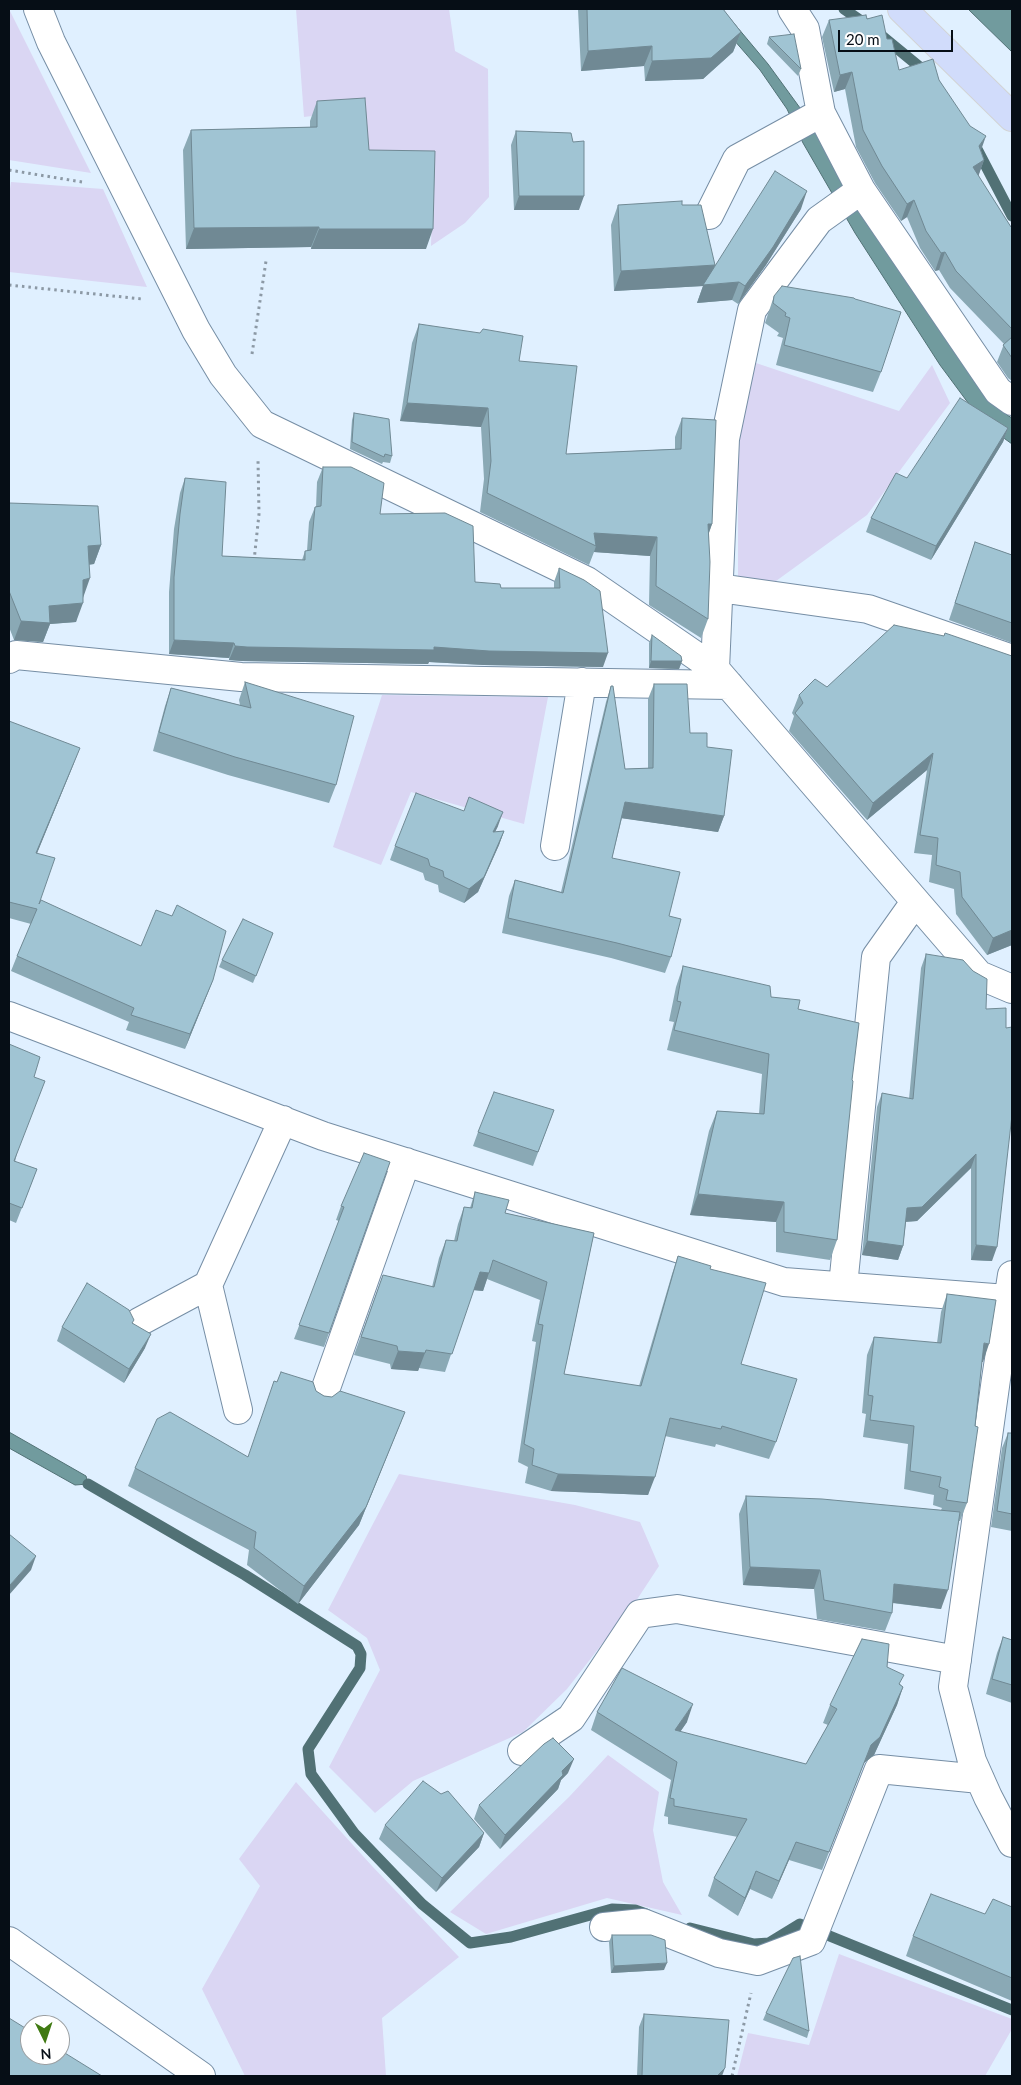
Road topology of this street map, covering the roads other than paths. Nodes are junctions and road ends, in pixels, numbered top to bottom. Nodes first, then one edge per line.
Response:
1 (38, 9) edge
2 (792, 9) edge
3 (902, 9) edge
4 (821, 113) junction
5 (1012, 118) edge
6 (861, 190) junction
7 (709, 215) dead end
8 (1012, 401) edge
9 (719, 588) junction
10 (9, 659) edge
11 (1012, 659) edge
12 (722, 677) junction
13 (582, 682) junction
14 (555, 846) dead end
15 (916, 902) junction
16 (1012, 989) edge
17 (9, 1016) edge
18 (283, 1120) junction
19 (406, 1162) junction
20 (208, 1285) junction
21 (843, 1286) junction
22 (1010, 1287) edge
23 (139, 1322) dead end
24 (1004, 1380) edge
25 (322, 1399) edge
26 (238, 1410) dead end
27 (957, 1660) junction
28 (522, 1751) dead end
29 (980, 1779) junction
30 (1012, 1843) edge
31 (604, 1927) dead end
32 (9, 1941) edge
33 (201, 2076) edge

1 - 12 street
2 - 4 street
3 - 5 main road
4 - 6 street
4 - 7 street
6 - 8 street
6 - 9 street
9 - 11 street
9 - 12 street
10 - 13 street
12 - 13 street
12 - 15 street
13 - 14 street
15 - 16 street
15 - 21 street
17 - 18 street
18 - 19 street
18 - 20 street
19 - 21 street
19 - 25 street
20 - 23 street
20 - 26 street
21 - 22 street
22 - 24 street
24 - 27 street
27 - 28 street
27 - 29 street
29 - 30 street
29 - 31 street
32 - 33 street

